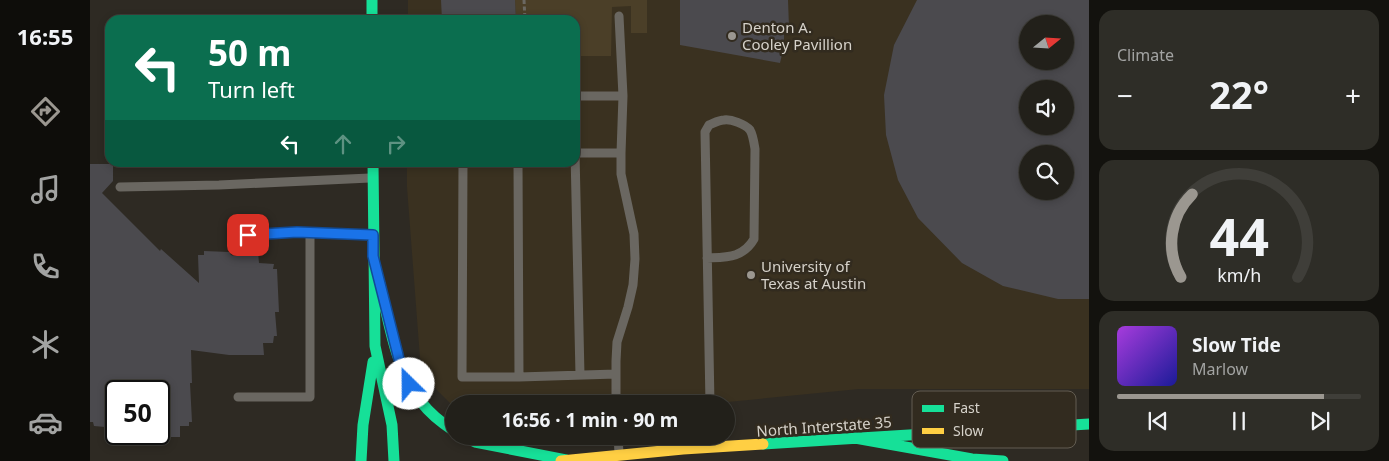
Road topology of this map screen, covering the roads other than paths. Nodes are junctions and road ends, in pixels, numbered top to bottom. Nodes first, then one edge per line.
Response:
1 (372, 0) edge
2 (372, 15) edge
3 (619, 16) dead end
4 (580, 96) edge
5 (623, 96) junction
6 (580, 153) edge
7 (621, 153) junction
8 (373, 167) edge
9 (463, 167) edge
10 (518, 167) edge
11 (575, 167) edge
12 (373, 177) junction
13 (120, 187) dead end
14 (310, 233) junction
15 (373, 235) junction
16 (235, 250) dead end
17 (373, 256) junction
18 (708, 258) junction
19 (375, 346) junction
20 (616, 374) junction
21 (580, 375) junction
22 (520, 377) junction
23 (616, 395) edge
24 (710, 395) edge
25 (238, 397) dead end
26 (1089, 424) edge
27 (1076, 425) edge
28 (445, 426) edge
29 (912, 435) edge
30 (855, 438) junction
31 (489, 445) edge
32 (618, 445) edge
33 (710, 448) joint
34 (619, 455) junction
35 (361, 461) edge
36 (394, 461) edge
37 (564, 461) edge
38 (1003, 461) edge

1 - 2 main road
3 - 5 lane
4 - 5 lane
5 - 7 lane
6 - 7 lane
7 - 20 lane
8 - 12 main road
9 - 22 lane
10 - 22 lane
11 - 21 lane
12 - 13 lane
12 - 15 main road
14 - 15 lane
14 - 16 lane
14 - 25 lane
15 - 17 main road
17 - 19 main road
17 - 28 main road
18 - 18 lane
18 - 24 lane
19 - 35 main road
19 - 36 main road
20 - 21 lane
20 - 23 lane
21 - 22 lane
26 - 27 main road, North Interstate 35
29 - 30 main road, North Interstate 35
30 - 33 main road, North Interstate 35
30 - 38 main road
31 - 37 main road, North Interstate 35
32 - 34 lane
33 - 34 main road, North Interstate 35
34 - 37 main road, North Interstate 35

